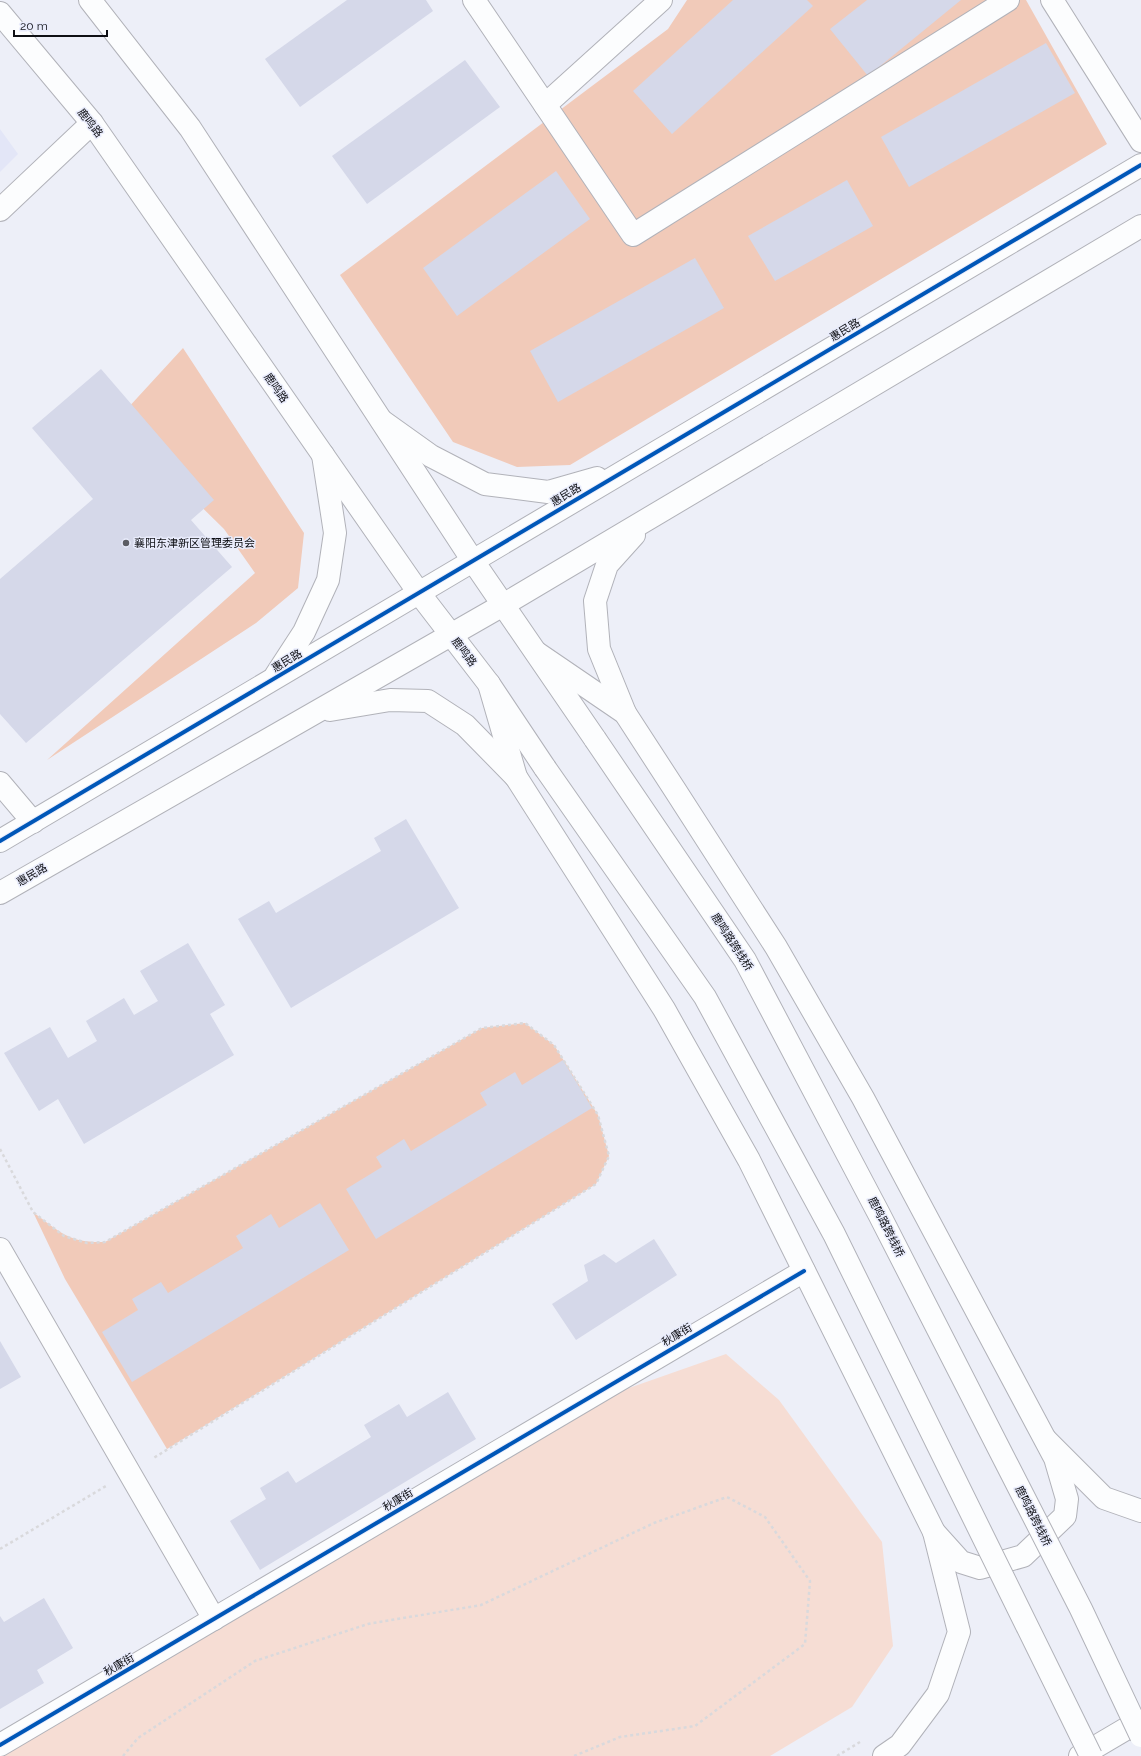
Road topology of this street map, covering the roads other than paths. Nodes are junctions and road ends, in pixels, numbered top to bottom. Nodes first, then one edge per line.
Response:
1 (90, 0) edge
2 (474, 0) edge
3 (661, 0) edge
4 (1008, 0) edge
5 (1052, 0) edge
6 (0, 13) edge
7 (545, 105) junction
8 (92, 124) junction
9 (1141, 141) edge
10 (1141, 165) edge
11 (0, 210) edge
12 (1141, 226) edge
13 (380, 419) junction
14 (323, 455) junction
15 (627, 470) junction
16 (647, 520) junction
17 (473, 561) junction
18 (419, 593) junction
19 (503, 605) junction
20 (451, 634) junction
21 (537, 653) junction
22 (274, 679) junction
23 (488, 684) junction
24 (315, 712) junction
25 (625, 713) junction
26 (516, 777) junction
27 (0, 783) edge
28 (33, 822) junction
29 (0, 841) edge
30 (0, 893) edge
31 (0, 1249) edge
32 (804, 1271) junction
33 (1046, 1440) junction
34 (1141, 1511) edge
35 (934, 1532) junction
36 (214, 1619) junction
37 (1141, 1720) edge
38 (1141, 1736) edge
39 (0, 1745) edge
40 (884, 1756) edge
41 (1080, 1756) edge
42 (1091, 1756) edge

1 - 13 main road
2 - 7 main road
3 - 7 main road
4 - 7 main road
5 - 9 main road
6 - 8 main road, 鹿鸣路
8 - 11 main road
8 - 14 main road, 鹿鸣路
10 - 15 main road, 惠民路
12 - 16 main road, 惠民路
13 - 15 main road
13 - 17 main road
14 - 18 main road, 鹿鸣路
14 - 22 main road
15 - 17 main road, 惠民路
16 - 19 main road, 惠民路
16 - 25 main road
17 - 18 main road, 惠民路
17 - 19 main road
18 - 20 main road, 鹿鸣路
18 - 22 main road, 惠民路
19 - 20 main road, 惠民路
19 - 21 main road
20 - 23 main road, 鹿鸣路
20 - 24 main road, 惠民路
21 - 25 main road
21 - 38 main road, 鹿鸣路跨线桥, bridge
22 - 28 main road, 惠民路
23 - 26 main road
23 - 42 main road, 鹿鸣路, bridge
24 - 26 main road
24 - 30 main road, 惠民路
25 - 33 main road
26 - 32 main road
27 - 28 main road
28 - 29 main road, 惠民路
31 - 36 main road
32 - 35 main road
32 - 36 main road, 秋康街
33 - 34 main road
33 - 35 main road
35 - 40 main road
36 - 39 main road, 秋康街
37 - 41 main road

